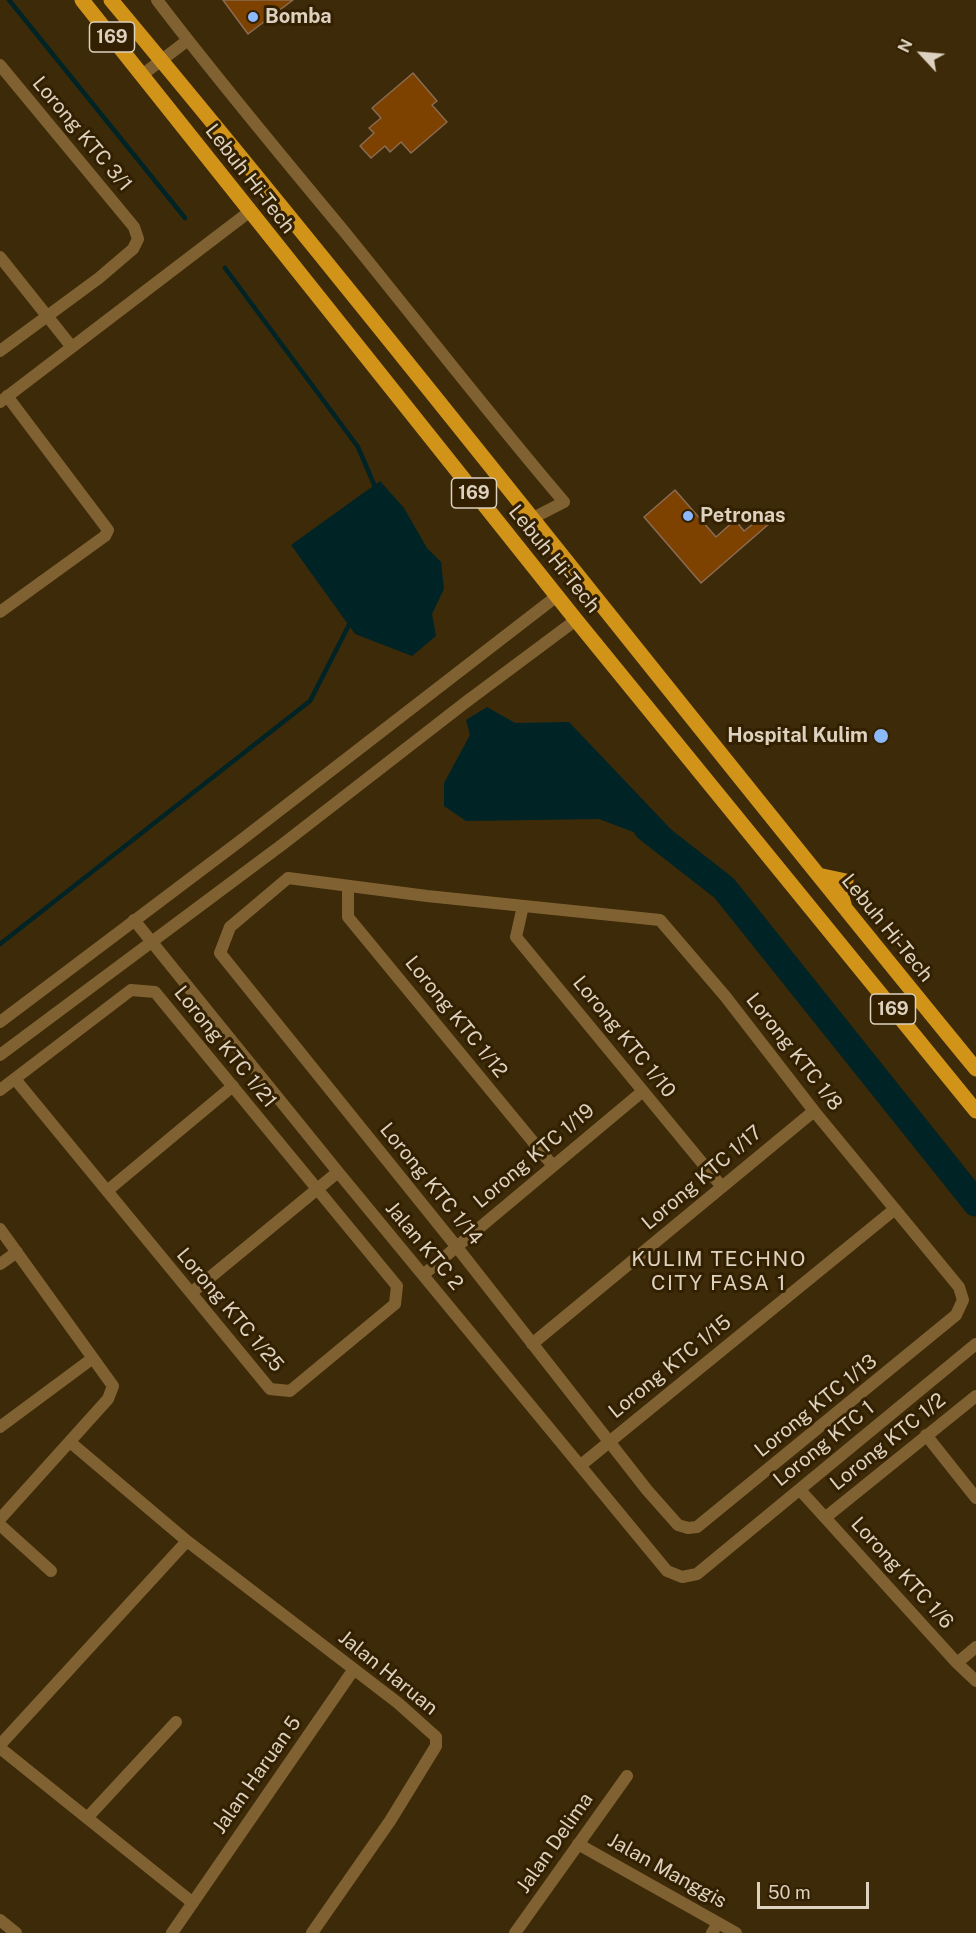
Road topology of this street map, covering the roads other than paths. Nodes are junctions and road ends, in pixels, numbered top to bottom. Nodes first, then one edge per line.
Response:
1 (82, 0) edge
2 (111, 0) edge
3 (158, 0) edge
4 (188, 40) junction
5 (162, 60) junction
6 (0, 65) edge
7 (142, 75) junction
8 (249, 212) junction
9 (0, 257) edge
10 (46, 316) junction
11 (71, 346) junction
12 (0, 351) edge
13 (4, 399) edge
14 (533, 518) junction
15 (557, 596) junction
16 (0, 612) edge
17 (576, 620) junction
18 (818, 875) junction
19 (348, 886) junction
20 (831, 892) junction
21 (523, 906) junction
22 (810, 908) junction
23 (847, 911) junction
24 (134, 920) junction
25 (152, 942) junction
26 (0, 1022) edge
27 (0, 1055) edge
28 (976, 1069) edge
29 (15, 1079) junction
30 (233, 1086) junction
31 (0, 1090) edge
32 (643, 1091) junction
33 (814, 1111) junction
34 (976, 1111) edge
35 (553, 1166) junction
36 (338, 1172) junction
37 (722, 1187) junction
38 (317, 1189) junction
39 (107, 1191) junction
40 (895, 1209) junction
41 (0, 1229) edge
42 (456, 1246) junction
43 (16, 1252) junction
44 (0, 1264) edge
45 (423, 1275) junction
46 (191, 1293) junction
47 (532, 1344) junction
48 (976, 1344) edge
49 (93, 1358) junction
50 (976, 1396) edge
51 (0, 1427) edge
52 (926, 1436) junction
53 (70, 1442) junction
54 (609, 1442) junction
55 (581, 1466) junction
56 (800, 1490) junction
57 (976, 1498) edge
58 (826, 1517) junction
59 (0, 1519) edge
60 (0, 1525) edge
61 (187, 1540) junction
62 (51, 1571) dead end
63 (697, 1574) joint
64 (976, 1647) edge
65 (957, 1663) junction
66 (354, 1669) junction
67 (976, 1681) edge
68 (176, 1722) dead end
69 (1, 1744) edge
70 (627, 1776) dead end
71 (87, 1818) junction
72 (578, 1844) junction
73 (193, 1903) junction
74 (0, 1920) edge
75 (715, 1928) edge
76 (16, 1933) edge
77 (172, 1933) edge
78 (312, 1933) edge
79 (515, 1933) edge
80 (736, 1933) edge

1 - 7 main road, Lebuh Hi-Tech / 169
2 - 5 main road, Lebuh Hi-Tech / 169
3 - 4 street
4 - 5 street
4 - 14 street
5 - 7 street
5 - 14 main road, Lebuh Hi-Tech / 169
6 - 10 street, Lorong KTC 3/1
7 - 8 main road, Lebuh Hi-Tech / 169
8 - 11 street
8 - 15 main road, Lebuh Hi-Tech / 169
9 - 10 street
10 - 11 street
10 - 12 street
11 - 13 street
13 - 16 street
14 - 18 main road, Lebuh Hi-Tech / 169
15 - 17 main road, Lebuh Hi-Tech / 169
15 - 24 street
17 - 22 main road, Lebuh Hi-Tech / 169
17 - 25 street
18 - 20 main road, Lebuh Hi-Tech / 169
18 - 23 main road
19 - 21 street
19 - 35 street, Lorong KTC 1/12
19 - 42 street, Lorong KTC 1/14
20 - 22 main road
20 - 23 main road, Lebuh Hi-Tech / 169
21 - 32 street, Lorong KTC 1/10
21 - 33 street, Lorong KTC 1/8
22 - 34 main road, Lebuh Hi-Tech / 169
23 - 28 main road, Lebuh Hi-Tech / 169
24 - 25 street, Jalan KTC 2
24 - 26 street
25 - 27 street
25 - 36 street, Jalan KTC 2
29 - 30 street, Lorong KTC 1/21
29 - 31 street, Lorong KTC 1/21
29 - 39 street, Lorong KTC 1/25
30 - 38 street, Lorong KTC 1/21
30 - 39 street
32 - 35 street, Lorong KTC 1/19
32 - 37 street, Lorong KTC 1/10
33 - 37 street, Lorong KTC 1/17
33 - 40 street, Lorong KTC 1/8
35 - 42 street, Lorong KTC 1/19
36 - 38 street
36 - 45 street, Jalan KTC 2
37 - 47 street, Lorong KTC 1/17
38 - 46 street
38 - 46 street, Lorong KTC 1/25
39 - 46 street, Lorong KTC 1/25
40 - 54 street, Lorong KTC 1/15
40 - 54 street, Lorong KTC 1/13
41 - 43 street
42 - 45 street, Lorong KTC 1/19
42 - 47 street, Lorong KTC 1/14
43 - 44 street
43 - 49 street
45 - 55 street, Jalan KTC 2
47 - 54 street, Lorong KTC 1/14
48 - 56 street, Lorong KTC 1
49 - 51 street
49 - 53 street
50 - 52 street, Lorong KTC 1/2
52 - 57 street
52 - 58 street, Lorong KTC 1/2
53 - 59 street
53 - 61 street, Jalan Haruan
54 - 55 street, Lorong KTC 1/15
55 - 63 street, Jalan KTC 2
56 - 58 street, Lorong KTC 1/6
56 - 63 street, Lorong KTC 1
58 - 65 street, Lorong KTC 1/6
60 - 62 street
61 - 66 street, Jalan Haruan
61 - 69 street
64 - 65 street
65 - 67 street, Lorong KTC 1/6
66 - 73 street, Jalan Haruan 5
66 - 78 street, Jalan Haruan
68 - 71 street
69 - 71 street
70 - 72 street, Jalan Delima
71 - 73 street
72 - 75 street, Jalan Manggis
72 - 79 street, Jalan Delima
73 - 77 street, Jalan Haruan 5
74 - 76 street
75 - 80 street, Jalan Manggis

